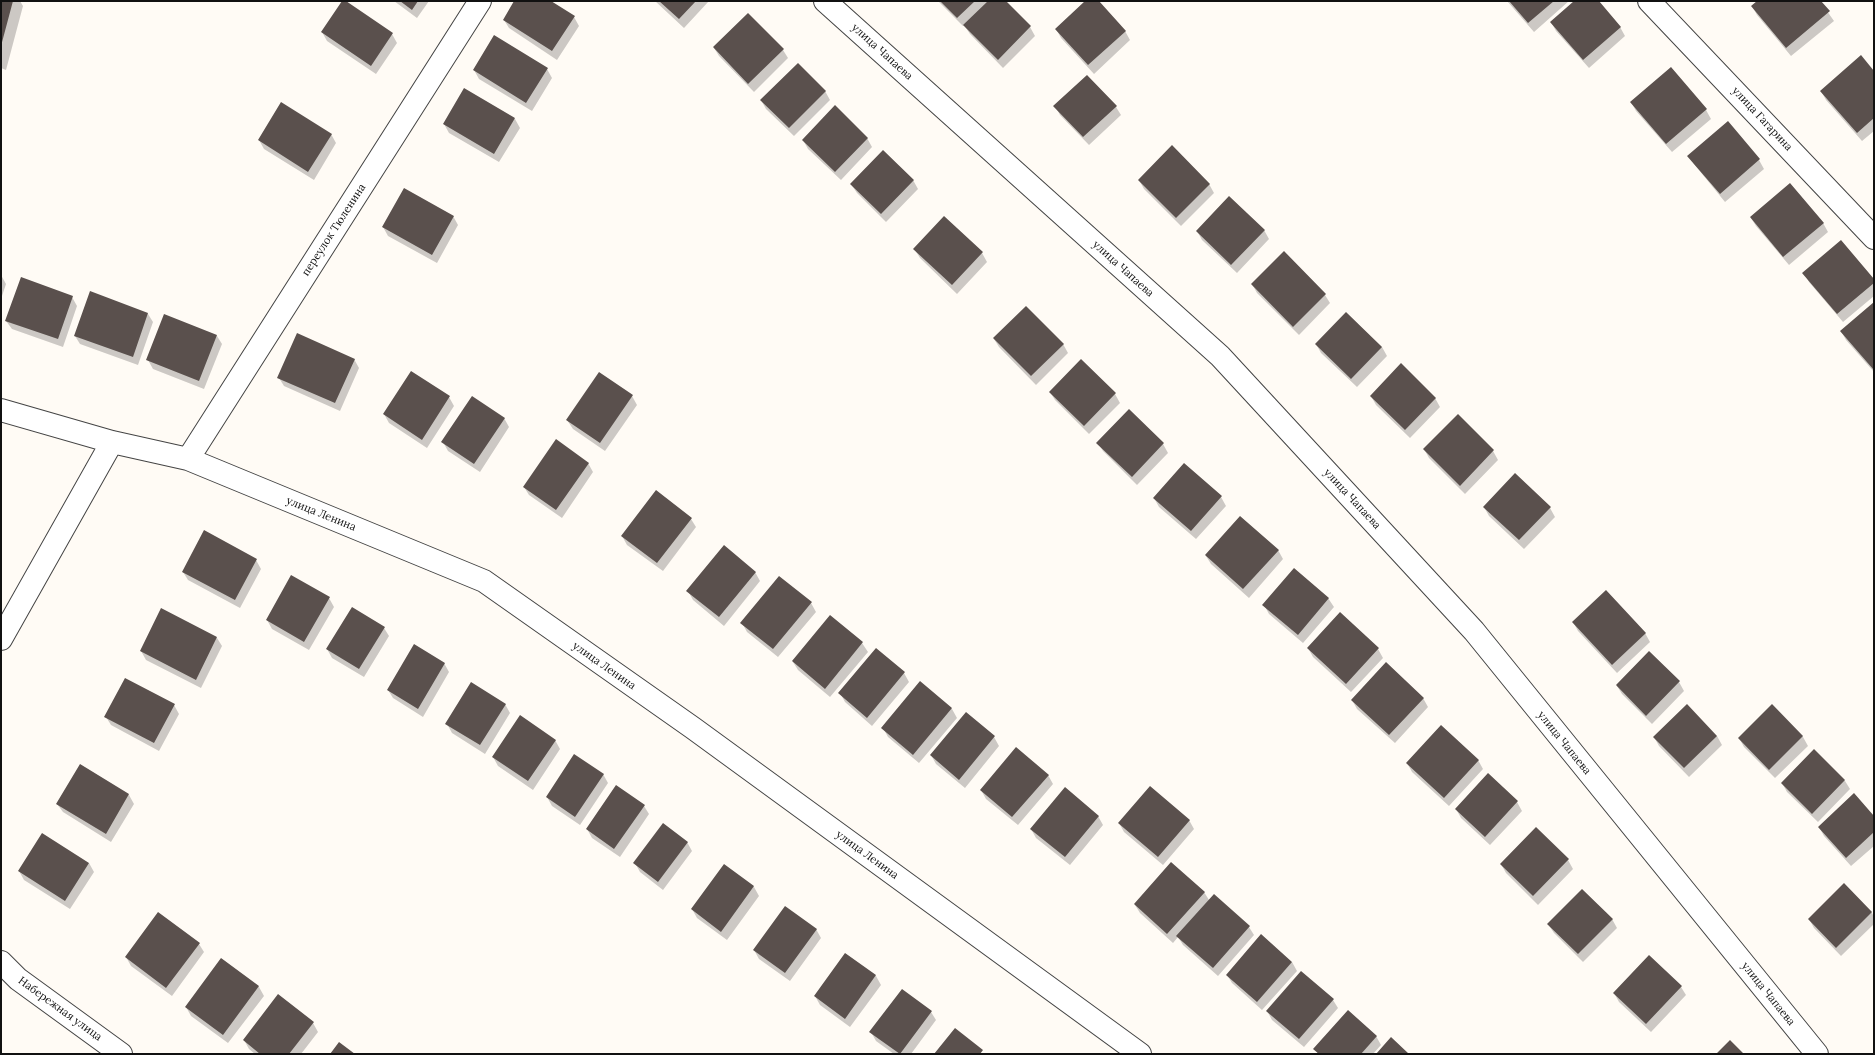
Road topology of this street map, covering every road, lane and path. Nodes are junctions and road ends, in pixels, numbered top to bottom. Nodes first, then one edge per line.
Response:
1 (480, 1) edge
2 (825, 1) edge
3 (1649, 1) edge
4 (1874, 238) edge
5 (1, 410) edge
6 (112, 442) junction
7 (188, 459) junction
8 (1, 639) edge
9 (1, 962) edge
10 (122, 1054) edge
11 (1140, 1054) edge
12 (1817, 1054) edge

1 - 7 street, переулок Тюленина
2 - 12 street, улица Чапаева
3 - 4 street, улица Гагарина
5 - 6 street, улица Ленина
6 - 7 street, улица Ленина
6 - 8 street
7 - 11 street, улица Ленина
9 - 10 street, Набережная улица

